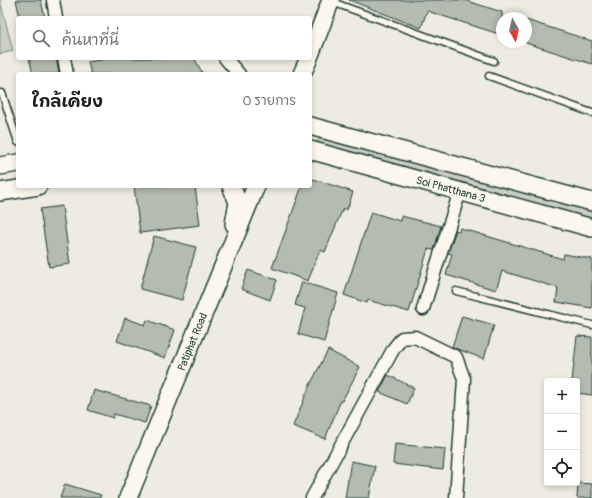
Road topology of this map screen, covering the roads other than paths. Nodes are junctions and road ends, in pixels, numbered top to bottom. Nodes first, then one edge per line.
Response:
1 (53, 0) edge
2 (330, 0) edge
3 (56, 16) edge
4 (312, 47) edge
5 (64, 60) edge
6 (227, 60) edge
7 (494, 61) dead end
8 (68, 72) edge
9 (237, 72) edge
10 (489, 76) dead end
11 (0, 93) edge
12 (592, 113) edge
13 (312, 127) edge
14 (16, 136) edge
15 (312, 151) edge
16 (16, 163) edge
17 (0, 166) edge
18 (25, 188) edge
19 (232, 188) edge
20 (255, 188) edge
21 (460, 191) junction
22 (0, 192) edge
23 (592, 202) edge
24 (592, 228) edge
25 (230, 252) junction
26 (456, 291) dead end
27 (423, 309) dead end
28 (592, 325) edge
29 (128, 498) edge
30 (312, 498) edge
31 (456, 498) edge

1 - 3 street
2 - 4 main road
2 - 7 lane
5 - 8 street
6 - 9 street
10 - 12 lane
11 - 14 lane
13 - 23 main road
15 - 21 main road, Soi Phatthana 3
16 - 17 main road
18 - 22 main road
19 - 25 main road
20 - 25 main road, Patiphat Road
21 - 24 main road, Soi Phatthana 3
21 - 27 street
25 - 29 main road, Patiphat Road
26 - 28 lane
30 - 31 street

